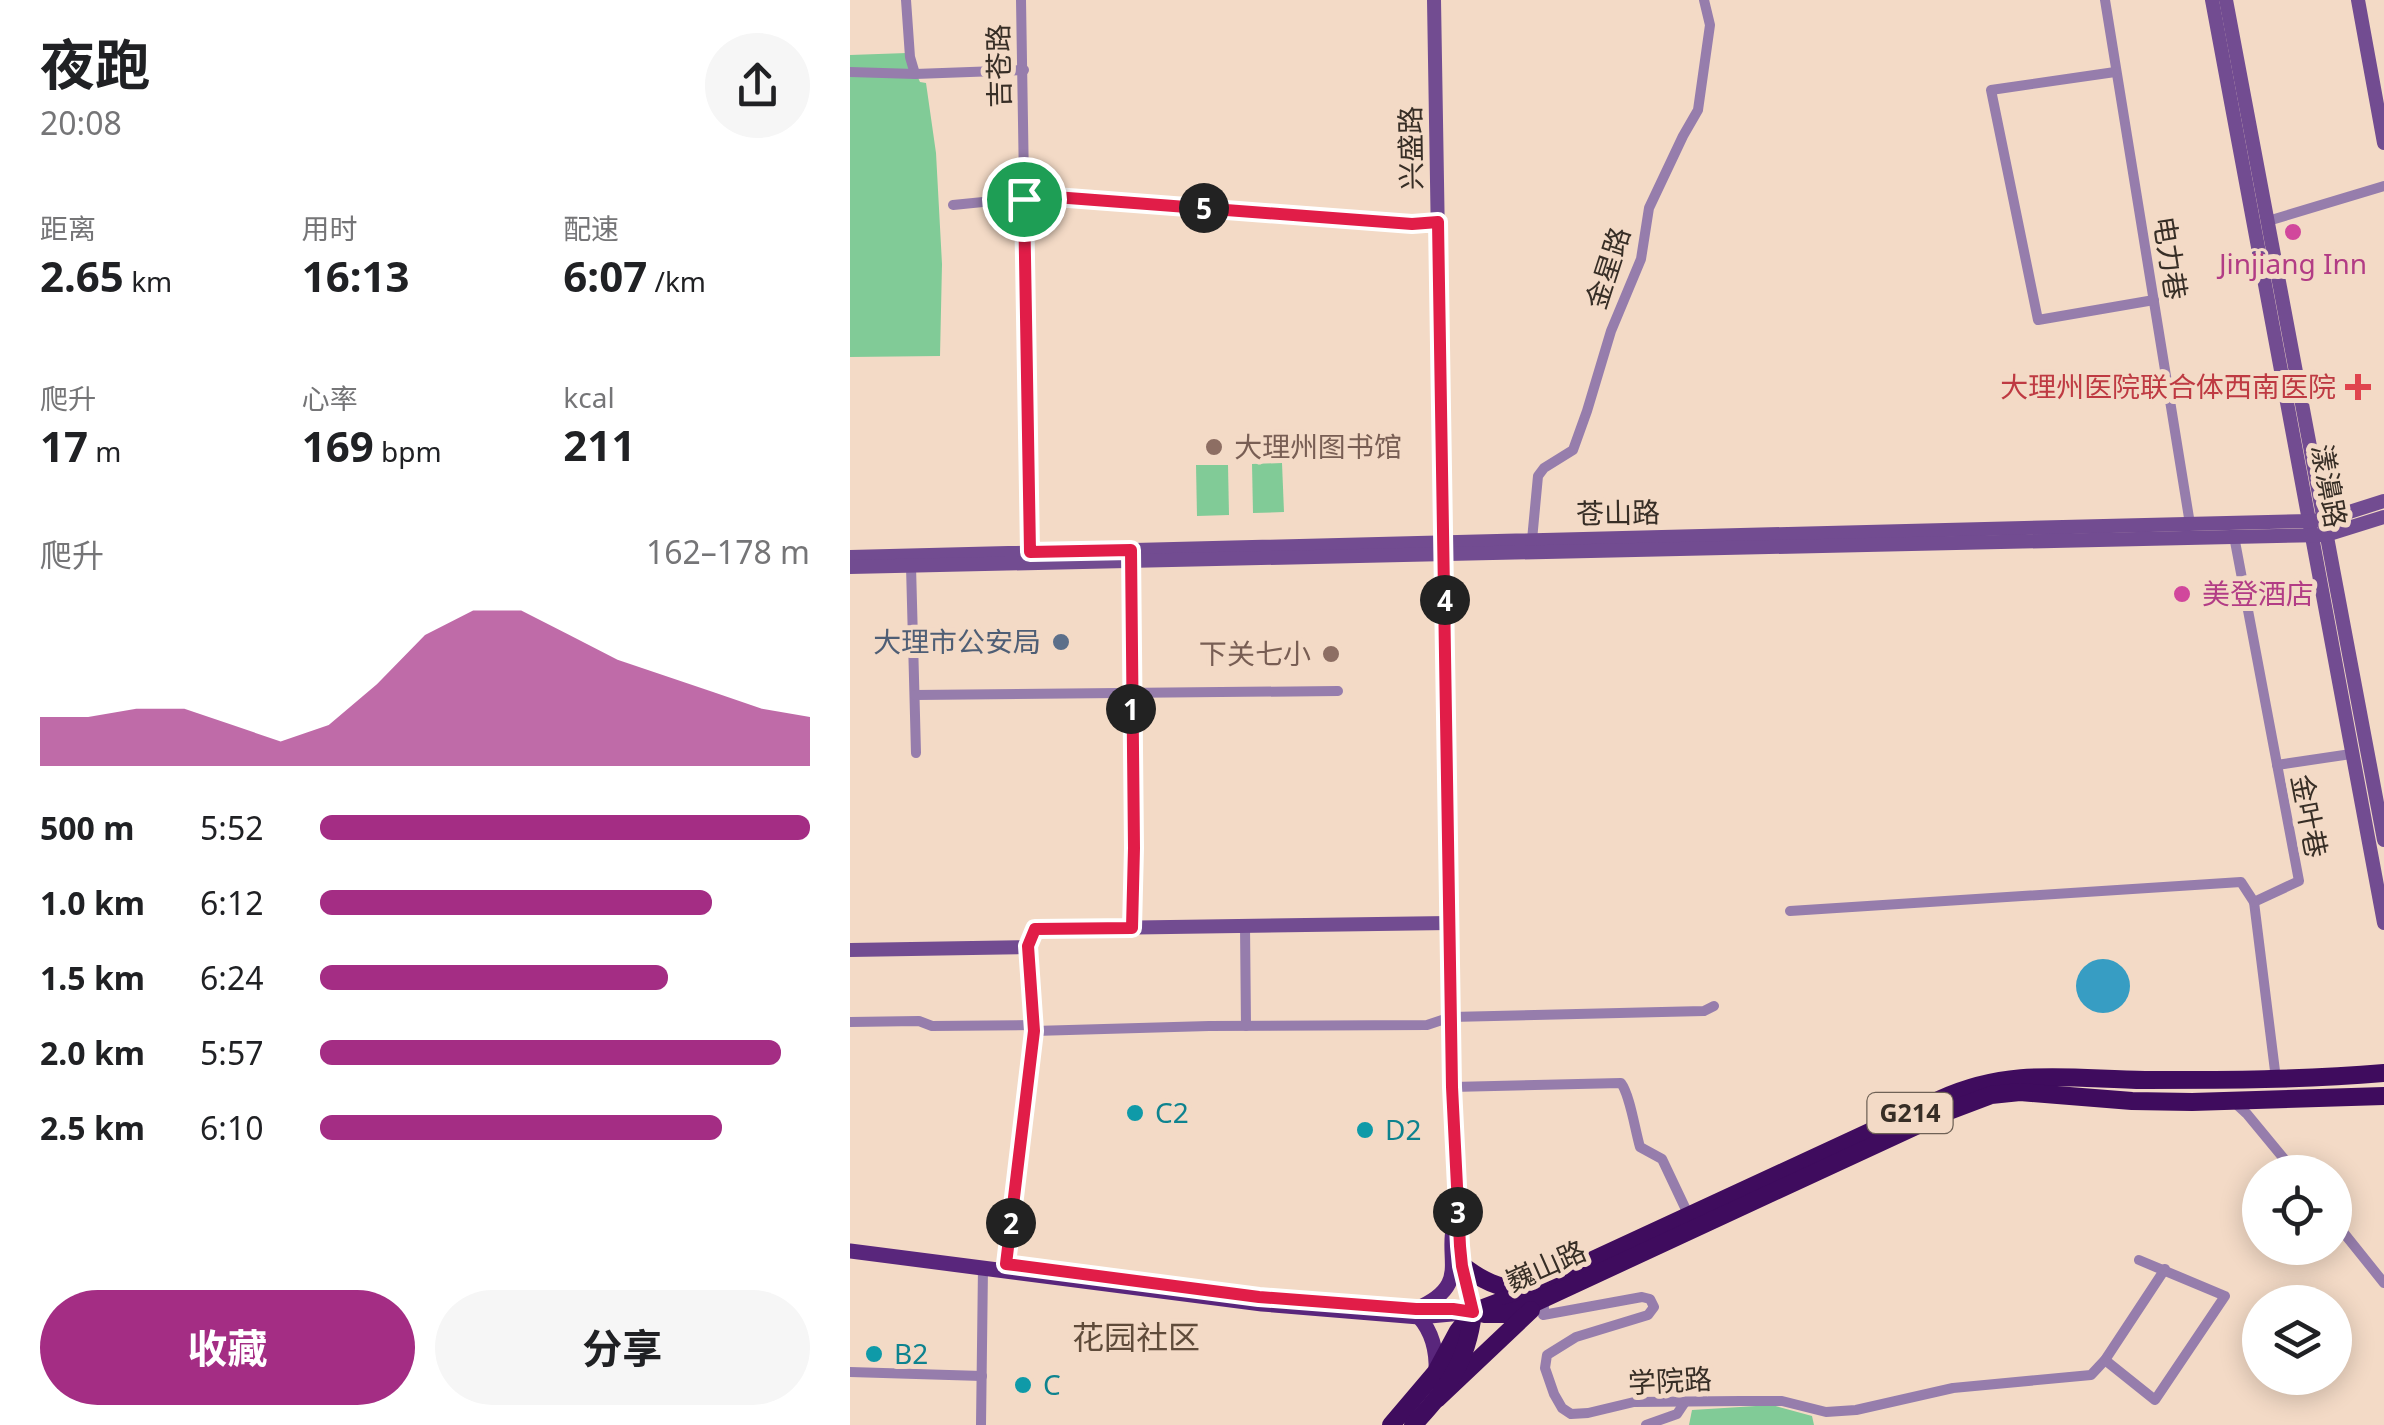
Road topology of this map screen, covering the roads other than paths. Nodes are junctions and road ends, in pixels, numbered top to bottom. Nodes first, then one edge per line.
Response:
1 (906, 0) edge
2 (1024, 0) edge
3 (1434, 0) edge
4 (1704, 0) edge
5 (2105, 0) edge
6 (2212, 0) edge
7 (2226, 0) edge
8 (2362, 0) edge
9 (1024, 70) junction
10 (850, 72) edge
11 (2116, 72) junction
12 (916, 74) junction
13 (2384, 108) edge
14 (2384, 142) edge
15 (2384, 186) edge
16 (1027, 198) junction
17 (953, 205) dead end
18 (2268, 221) junction
19 (1438, 222) junction
20 (2154, 300) junction
21 (2384, 501) edge
22 (2384, 517) edge
23 (2190, 524) junction
24 (2318, 528) junction
25 (2234, 536) junction
26 (1532, 540) junction
27 (1444, 548) junction
28 (1034, 552) junction
29 (1131, 555) junction
30 (850, 557) edge
31 (911, 566) junction
32 (850, 567) edge
33 (1338, 691) dead end
34 (1131, 692) junction
35 (915, 695) junction
36 (2384, 749) edge
37 (916, 753) dead end
38 (2359, 753) junction
39 (2277, 766) junction
40 (2384, 840) edge
41 (2254, 902) junction
42 (1790, 911) dead end
43 (1450, 923) junction
44 (2384, 923) edge
45 (1245, 926) junction
46 (1132, 928) junction
47 (1028, 946) junction
48 (850, 950) edge
49 (1714, 1006) dead end
50 (1451, 1017) junction
51 (850, 1022) edge
52 (1246, 1026) junction
53 (1034, 1029) junction
54 (2384, 1073) edge
55 (2276, 1078) junction
56 (2049, 1085) junction
57 (1452, 1087) junction
58 (1979, 1091) junction
59 (2384, 1096) edge
60 (2234, 1102) junction
61 (2279, 1155) edge
62 (1458, 1214) junction
63 (1689, 1216) junction
64 (2352, 1243) edge
65 (850, 1247) edge
66 (2139, 1260) dead end
67 (1006, 1264) junction
68 (1462, 1265) junction
69 (983, 1267) junction
70 (2164, 1269) junction
71 (2384, 1283) edge
72 (1539, 1301) junction
73 (1473, 1312) junction
74 (1418, 1313) junction
75 (2105, 1360) junction
76 (850, 1372) edge
77 (1436, 1372) junction
78 (982, 1376) junction
79 (1437, 1399) junction
80 (1685, 1402) junction
81 (982, 1425) edge
82 (1392, 1425) edge
83 (1414, 1425) edge
84 (1646, 1425) edge

1 - 12 street
2 - 9 street, 吉苍路
3 - 19 main road, 兴盛路
4 - 26 street, 金星路
5 - 11 street, 电力巷
6 - 24 main road, 漾濞路
7 - 18 main road, 漾濞路
8 - 13 main road
8 - 14 main road
9 - 12 street
9 - 16 street, 吉苍路
10 - 12 street
11 - 20 street, 电力巷
11 - 20 street
15 - 18 street
16 - 17 street
16 - 19 street
16 - 28 street, 吉苍路
18 - 24 main road, 漾濞路
19 - 27 main road, 兴盛路
20 - 23 street, 电力巷
21 - 24 main road, 苍山路
22 - 24 main road, 苍山路
23 - 24 main road, 苍山路
23 - 26 main road, 苍山路
24 - 25 main road, 苍山路
24 - 38 main road, 漾濞路
25 - 27 main road, 苍山路
25 - 39 street, 金叶巷
26 - 27 main road, 苍山路
27 - 29 main road, 苍山路
27 - 43 main road, 兴盛路
28 - 29 main road, 苍山路
28 - 30 main road, 苍山路
29 - 31 main road, 苍山路
29 - 34 street
31 - 32 main road, 苍山路
31 - 35 street
33 - 34 street
34 - 35 street
34 - 46 street
35 - 37 street
36 - 38 main road
38 - 39 street
38 - 40 main road, 漾濞路
38 - 44 main road, 漾濞路
39 - 41 street, 金叶巷
41 - 42 street
41 - 55 street
43 - 45 main road
43 - 50 main road, 兴盛路
45 - 46 main road
45 - 52 street
46 - 47 main road
47 - 48 main road
47 - 53 street
49 - 50 street
50 - 52 street
50 - 57 main road, 兴盛路
51 - 53 street
52 - 53 street
53 - 67 street
54 - 55 highway, 巍山路 / G214
55 - 56 highway, 巍山路 / G214
56 - 58 highway, 巍山路 / G214
56 - 60 highway, 巍山路 / G214
57 - 62 main road, 兴盛路
57 - 63 street
58 - 63 highway, 巍山路 / G214
58 - 72 highway, 巍山路 / G214
59 - 60 highway, 巍山路 / G214
60 - 61 street
62 - 68 main road, 兴盛路
62 - 74 main road
63 - 72 highway, 巍山路 / G214
64 - 71 street
65 - 67 main road
65 - 69 main road
66 - 70 street
67 - 74 main road
68 - 72 highway
68 - 73 main road, 兴盛路
69 - 74 main road
69 - 78 street
70 - 75 street
70 - 75 street
72 - 73 highway, 巍山路 / G214
72 - 79 highway
72 - 80 street, 学院路
73 - 74 main road
73 - 77 highway
73 - 79 highway
74 - 77 main road
75 - 80 street, 学院路
76 - 78 street
77 - 82 highway
78 - 81 street
79 - 83 highway
80 - 84 street

